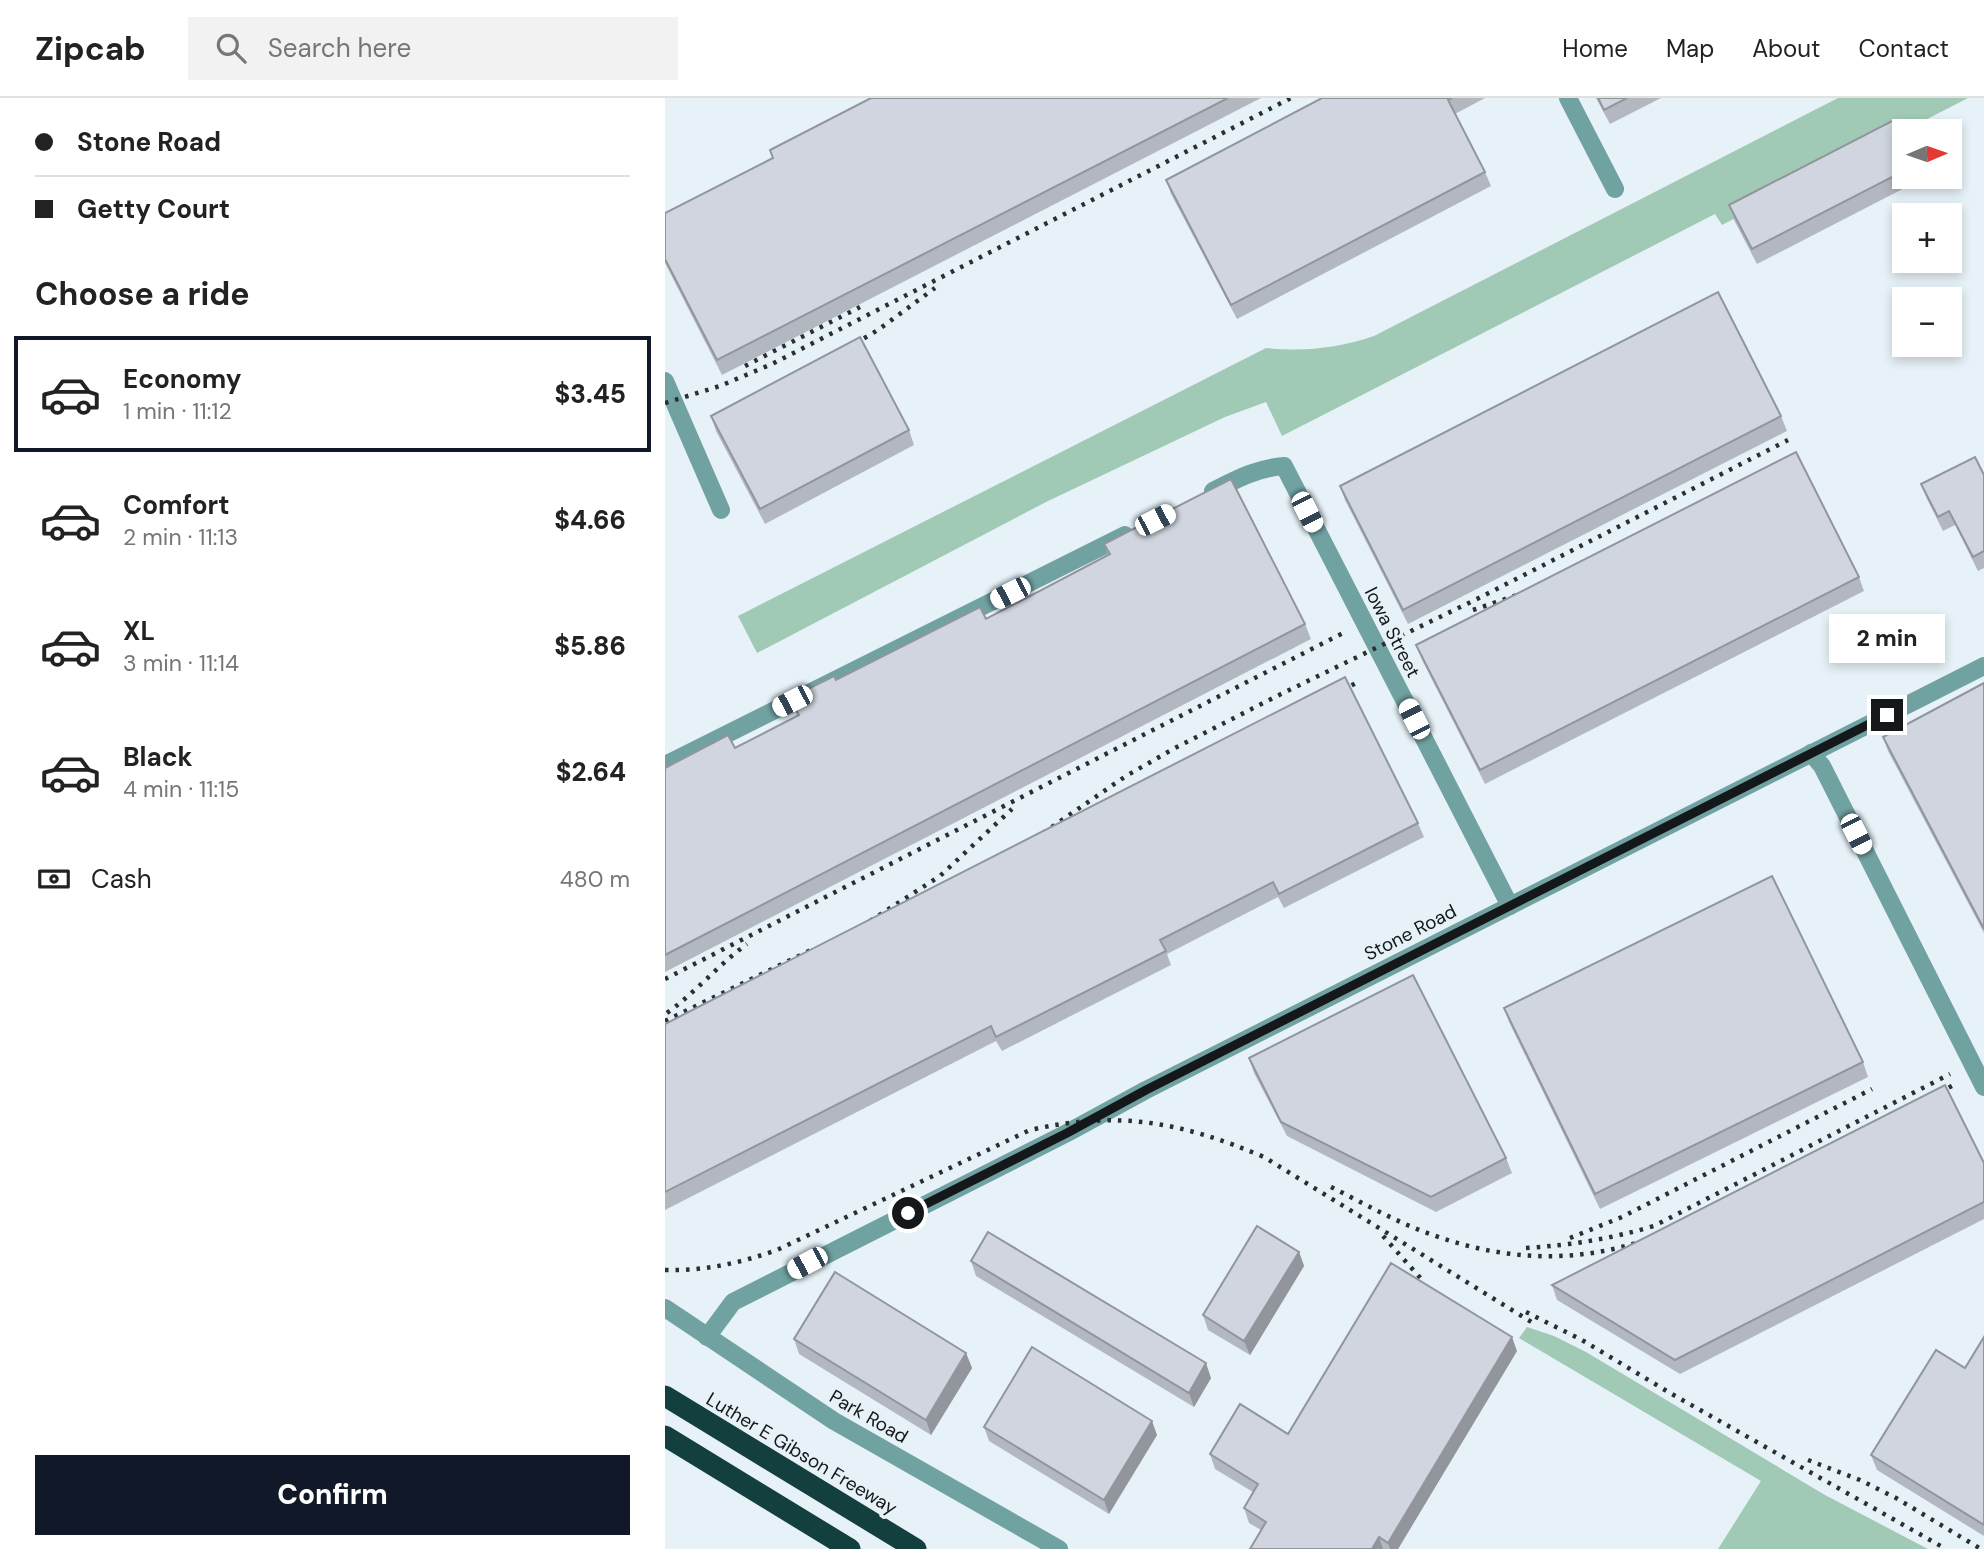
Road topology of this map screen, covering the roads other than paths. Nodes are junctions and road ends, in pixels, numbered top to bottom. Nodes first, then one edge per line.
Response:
1 (1568, 98) edge
2 (1615, 189) dead end
3 (665, 381) edge
4 (1202, 496) edge
5 (721, 510) dead end
6 (1140, 527) edge
7 (1984, 666) edge
8 (1811, 753) junction
9 (665, 765) edge
10 (1510, 906) junction
11 (1984, 1087) edge
12 (665, 1308) edge
13 (707, 1337) junction
14 (665, 1396) edge
15 (665, 1436) edge
16 (850, 1549) edge
17 (916, 1549) edge
18 (1059, 1549) edge

1 - 2 street
3 - 5 street
4 - 10 street, Iowa Street
6 - 9 street
7 - 8 street, Stone Road
8 - 10 street, Stone Road
8 - 11 street
10 - 13 street, Stone Road
12 - 13 street, Park Road
13 - 18 street, Park Road
14 - 17 highway, Luther E Gibson Freeway
15 - 16 highway

